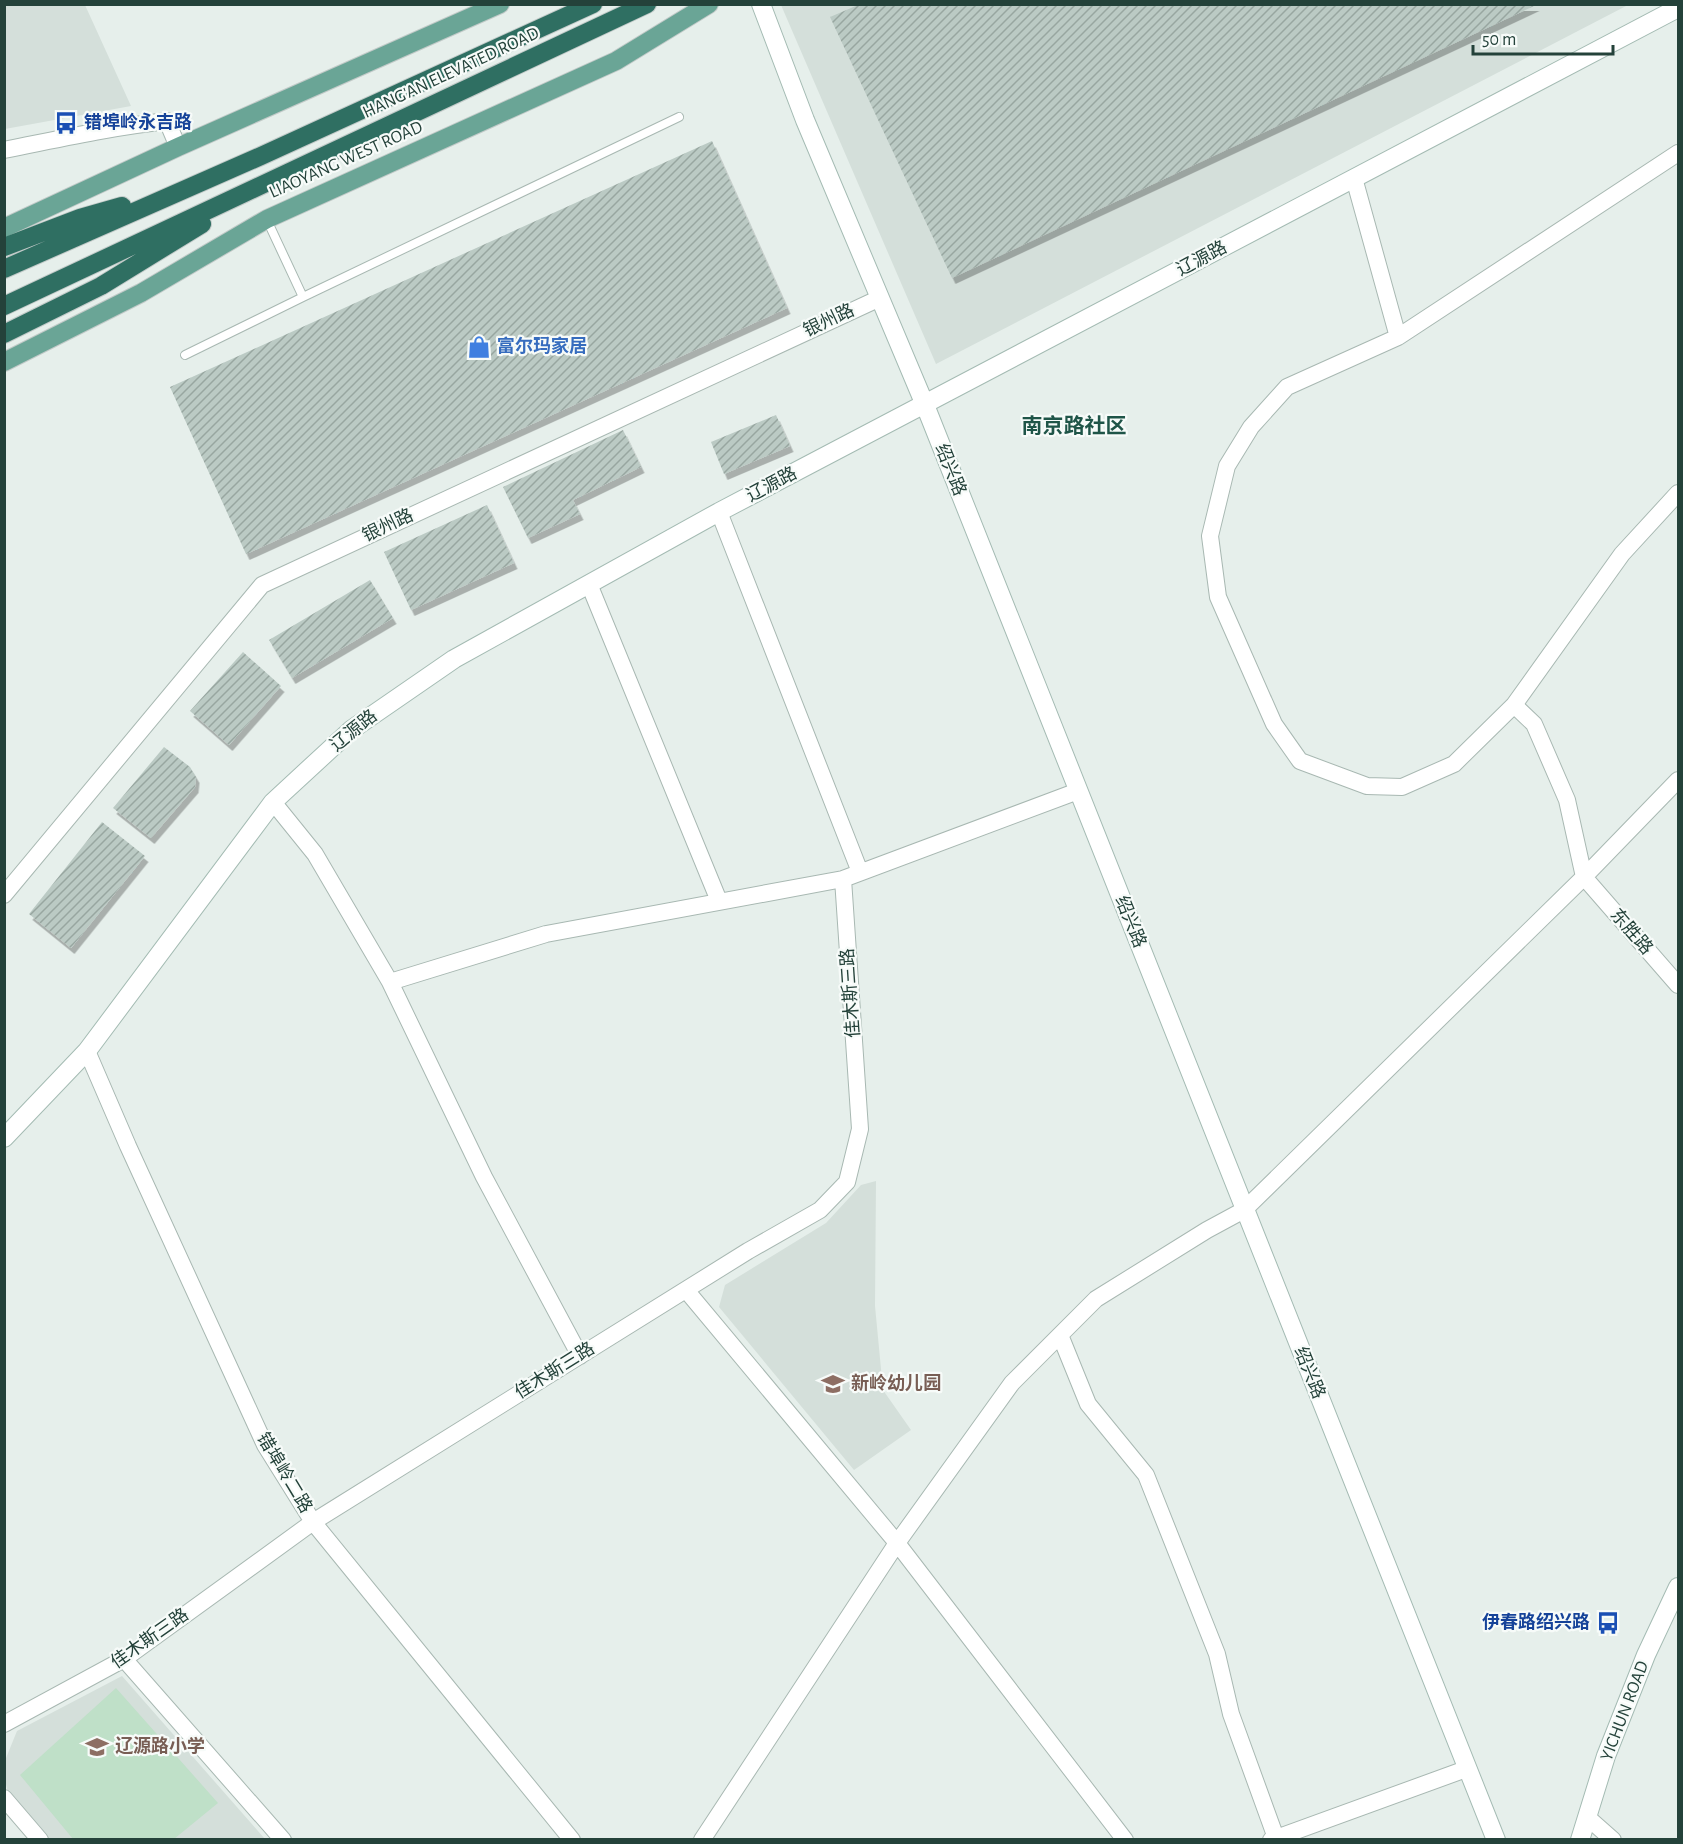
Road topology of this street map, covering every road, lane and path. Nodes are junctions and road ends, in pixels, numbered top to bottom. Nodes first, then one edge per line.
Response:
1 (500, 4) edge
2 (593, 4) edge
3 (647, 4) edge
4 (709, 4) edge
5 (761, 4) edge
6 (1678, 8) edge
7 (679, 117) dead end
8 (178, 147) junction
9 (4, 150) edge
10 (1678, 153) edge
11 (1354, 178) junction
12 (273, 180) junction
13 (193, 185) junction
14 (267, 219) junction
15 (4, 228) edge
16 (4, 247) edge
17 (4, 269) edge
18 (303, 297) junction
19 (880, 298) junction
20 (4, 306) edge
21 (4, 334) edge
22 (1398, 337) junction
23 (185, 355) dead end
24 (4, 362) edge
25 (924, 405) junction
26 (1678, 493) edge
27 (719, 512) junction
28 (589, 584) junction
29 (1514, 705) junction
30 (1678, 780) edge
31 (1078, 791) junction
32 (273, 802) junction
33 (860, 872) junction
34 (1584, 877) junction
35 (843, 879) junction
36 (4, 895) edge
37 (718, 902) junction
38 (390, 982) junction
39 (1678, 985) edge
40 (87, 1051) junction
41 (4, 1138) edge
42 (1244, 1210) junction
43 (686, 1290) junction
44 (1060, 1335) junction
45 (580, 1356) junction
46 (313, 1521) junction
47 (897, 1543) junction
48 (1678, 1587) edge
49 (124, 1659) junction
50 (4, 1724) edge
51 (1466, 1769) junction
52 (4, 1798) edge
53 (1587, 1817) junction
54 (40, 1839) edge
55 (283, 1839) edge
56 (572, 1839) edge
57 (702, 1839) edge
58 (1125, 1839) edge
59 (1274, 1839) edge
60 (1496, 1839) edge
61 (1580, 1839) edge
62 (1613, 1839) edge

1 - 8 main road
2 - 13 highway, HANG'AN ELEVATED ROAD
3 - 12 highway, HANG'AN ELEVATED ROAD
4 - 14 main road, LIAOYANG WEST ROAD
5 - 19 street, 绍兴路
6 - 11 street, 辽源路
7 - 18 lane
8 - 9 street
8 - 15 main road
10 - 22 street
11 - 22 street
11 - 25 street, 辽源路
12 - 20 highway, LIAOYANG WEST ROAD
12 - 21 highway
13 - 16 highway
13 - 17 highway
14 - 18 lane
14 - 24 main road, LIAOYANG WEST ROAD
18 - 23 lane
19 - 25 street, 绍兴路
19 - 36 street, 银州路
22 - 29 street
25 - 27 street, 辽源路
25 - 31 street, 绍兴路
26 - 29 street
27 - 28 street, 辽源路
27 - 33 street
28 - 32 street, 辽源路
28 - 37 street
29 - 34 street
30 - 34 street
31 - 33 street
31 - 42 street, 绍兴路
32 - 38 street
32 - 40 street, 辽源路
33 - 35 street
34 - 39 street, 东胜路
34 - 42 street
35 - 37 street
35 - 43 street, 佳木斯三路
37 - 38 street
38 - 45 street
40 - 41 street, 辽源路
40 - 46 street, 错埠岭二路
42 - 44 street
42 - 51 street, 绍兴路
43 - 45 street, 佳木斯三路
43 - 47 street
44 - 47 street
44 - 59 street
45 - 46 street, 佳木斯三路
46 - 49 street, 佳木斯三路
46 - 56 street, 错埠岭二路
47 - 57 street
47 - 58 street
48 - 53 street, YICHUN ROAD
49 - 50 street, 佳木斯三路
49 - 55 street
51 - 59 street
51 - 60 street, 绍兴路
52 - 54 street
53 - 61 street, YICHUN ROAD
53 - 62 street

